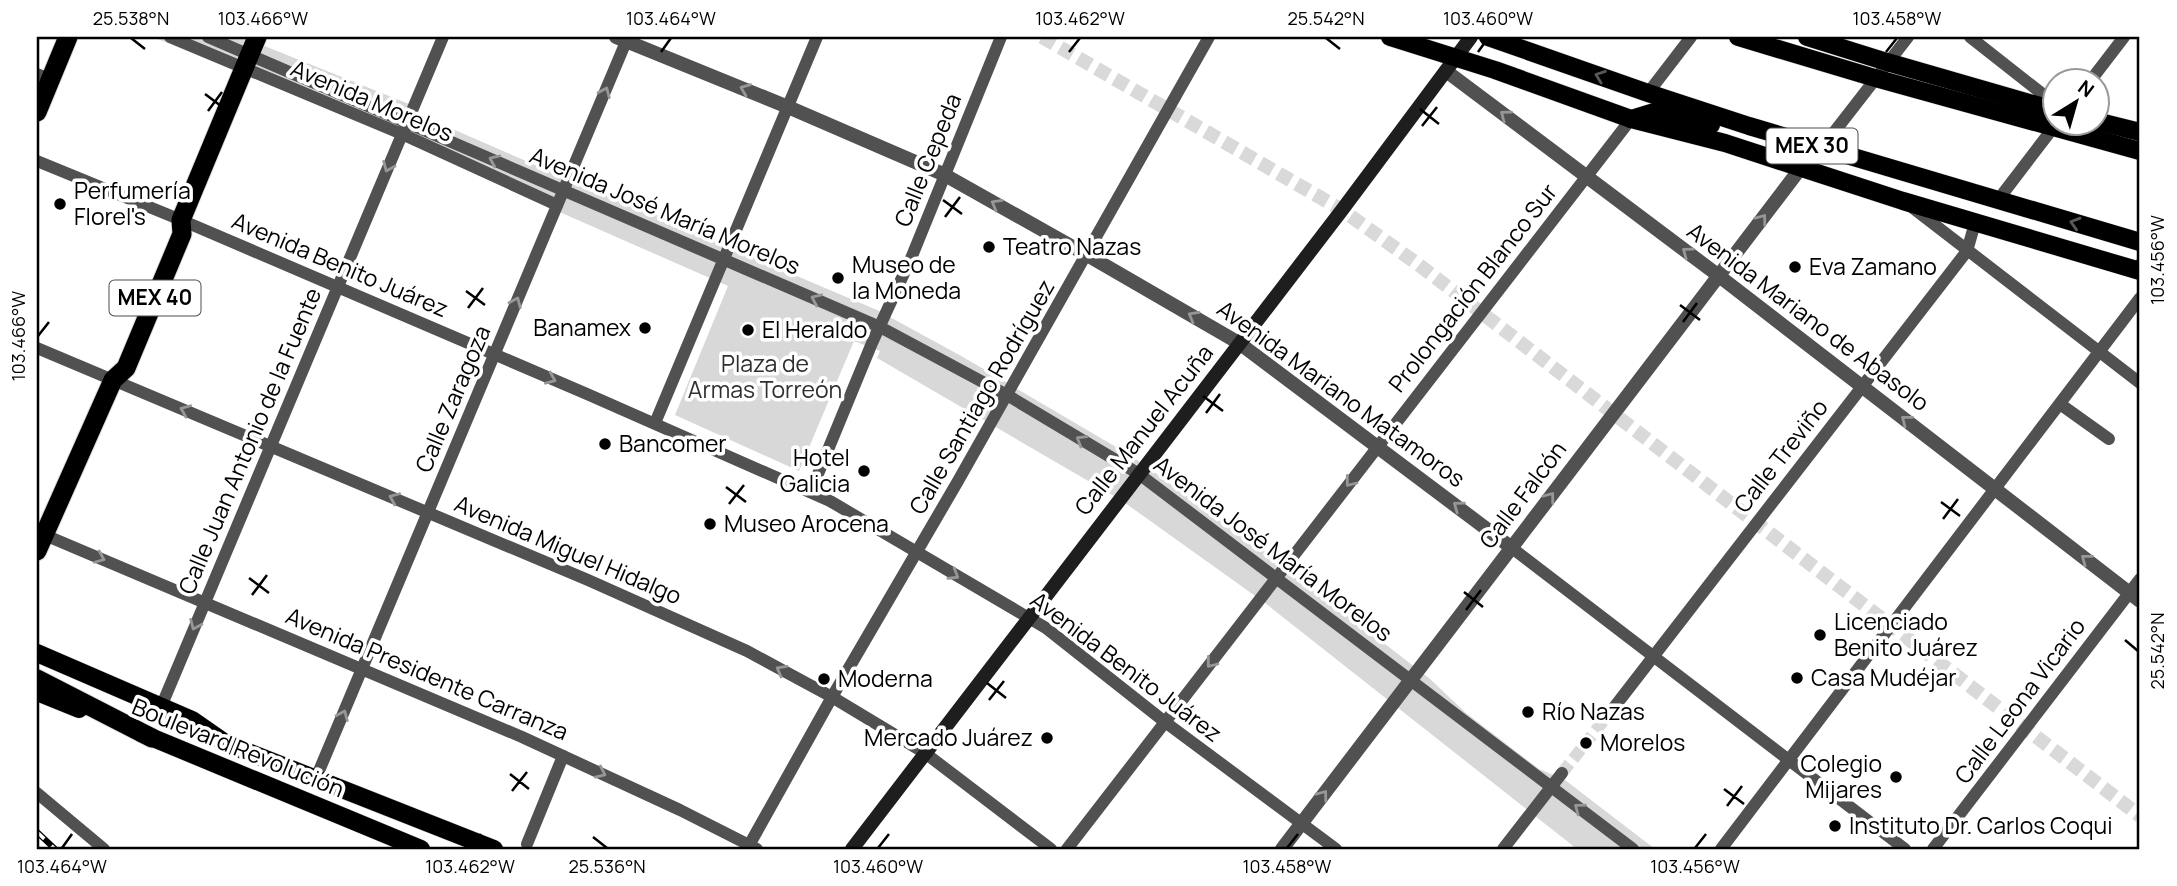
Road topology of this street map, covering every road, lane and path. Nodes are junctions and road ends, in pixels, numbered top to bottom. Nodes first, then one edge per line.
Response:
1 (68, 37) edge
2 (170, 37) edge
3 (208, 37) edge
4 (257, 37) edge
5 (443, 37) edge
6 (817, 37) edge
7 (1001, 37) edge
8 (1209, 37) edge
9 (1390, 37) edge
10 (1471, 37) edge
11 (1488, 37) edge
12 (1691, 37) edge
13 (1738, 37) edge
14 (1807, 37) edge
15 (1908, 37) edge
16 (1970, 37) edge
17 (2124, 37) edge
18 (623, 38) edge
19 (247, 62) junction
20 (1887, 62) junction
21 (1451, 64) junction
22 (2102, 66) edge
23 (44, 76) edge
24 (1875, 78) junction
25 (2040, 92) edge
26 (1648, 93) junction
27 (2040, 106) edge
28 (788, 107) junction
29 (37, 112) edge
30 (1630, 119) junction
31 (2040, 124) edge
32 (2110, 124) edge
33 (1749, 126) junction
34 (405, 128) junction
35 (2140, 132) edge
36 (2047, 136) edge
37 (2083, 136) edge
38 (1821, 149) junction
39 (2140, 151) edge
40 (37, 161) edge
41 (1800, 169) junction
42 (943, 174) junction
43 (1586, 176) junction
44 (563, 191) junction
45 (1998, 200) junction
46 (1903, 201) junction
47 (557, 205) junction
48 (181, 220) junction
49 (1975, 223) junction
50 (2140, 242) edge
51 (1967, 251) junction
52 (1087, 255) junction
53 (724, 259) junction
54 (2140, 271) edge
55 (1718, 276) junction
56 (337, 288) junction
57 (2140, 298) edge
58 (880, 327) junction
59 (1240, 343) junction
60 (37, 348) edge
61 (2100, 353) junction
62 (494, 355) junction
63 (113, 380) junction
64 (2140, 383) edge
65 (1862, 386) junction
66 (1007, 396) junction
67 (2060, 404) junction
68 (654, 423) junction
69 (2109, 439) dead end
70 (271, 446) junction
71 (1378, 446) junction
72 (1139, 474) junction
73 (1994, 489) junction
74 (811, 491) junction
75 (428, 513) junction
76 (39, 539) edge
77 (1512, 548) junction
78 (917, 552) junction
79 (1277, 577) junction
80 (2140, 579) edge
81 (2135, 597) edge
82 (205, 602) junction
83 (1028, 618) junction
84 (37, 653) edge
85 (1653, 656) junction
86 (37, 665) edge
87 (362, 670) junction
88 (37, 679) edge
89 (1410, 680) junction
90 (37, 692) edge
91 (832, 697) junction
92 (161, 707) junction
93 (1612, 710) tunnel mouth
94 (1165, 722) junction
95 (152, 738) junction
96 (225, 743) junction
97 (925, 753) junction
98 (563, 756) junction
99 (1787, 759) junction
100 (1562, 774) tunnel mouth
101 (316, 778) junction
102 (1551, 787) junction
103 (37, 793) edge
104 (1302, 823) junction
105 (527, 844) dead end
106 (751, 848) edge
107 (104, 849) edge
108 (421, 849) edge
109 (494, 849) edge
110 (852, 849) edge
111 (1051, 849) edge
112 (1067, 849) edge
113 (1282, 849) edge
114 (1336, 849) edge
115 (1503, 849) edge
116 (1633, 849) edge
117 (1721, 849) edge
118 (1905, 849) edge
119 (1933, 849) edge

1 - 23 highway
2 - 19 street, Avenida Morelos
3 - 19 street
4 - 19 highway, MEX 40
5 - 34 street, Calle Juan Antonio de la Fuente
6 - 28 street
7 - 42 street, Calle Cepeda
8 - 52 street, Calle Santiago Rodríguez
9 - 21 main road, MEX 30
10 - 21 main road, Calle Manuel Acuña
26 -> 11 main road, MEX 30
12 - 26 street
13 - 24 main road
14 - 20 main road
15 - 20 street
16 - 25 street
17 - 22 street
28 -> 18 street, Avenida Mariano Matamoros
44 -> 18 street, Calle Zaragoza
19 - 34 street, Avenida Morelos
19 - 48 highway, MEX 40
20 - 24 street
20 - 27 main road
21 - 30 main road, MEX 30
43 -> 21 street, Avenida Mariano de Abasolo
21 - 59 main road, Calle Manuel Acuña
23 - 29 highway
24 - 31 main road
24 - 38 street
26 - 33 main road, MEX 30
28 - 42 street, Avenida Mariano Matamoros
28 - 53 street
30 - 33 main road
30 - 41 main road, MEX 30
30 - 43 street, Prolongación Blanco Sur
32 - 35 main road
33 - 38 main road, MEX 30
44 -> 34 street, Avenida José María Morelos
34 - 47 street, Avenida Morelos
34 -> 56 street, Calle Juan Antonio de la Fuente
36 - 45 street
37 - 39 main road
38 - 45 main road, MEX 30
40 - 48 street, Avenida Benito Juárez
41 - 46 main road, MEX 30
55 -> 41 street, Calle Falcón
52 -> 42 street, Avenida Mariano Matamoros
42 - 58 street, Calle Cepeda
55 -> 43 street, Avenida Mariano de Abasolo
43 - 71 street, Prolongación Blanco Sur
44 - 47 street, Calle Zaragoza
44 - 53 street, Avenida José María Morelos
50 -> 45 main road, MEX 30
46 - 49 main road, MEX 30
46 - 51 street
62 -> 47 street, Calle Zaragoza
48 - 56 street, Avenida Benito Juárez
48 - 63 highway, MEX 40
49 - 51 street, Calle Treviño
49 - 54 main road, MEX 30
51 - 61 street
51 - 65 street, Calle Treviño
59 -> 52 street, Avenida Mariano Matamoros
52 - 66 street, Calle Santiago Rodríguez
58 -> 53 street, Avenida José María Morelos
53 - 68 street
55 - 65 street, Avenida Mariano de Abasolo
77 -> 55 street, Calle Falcón
56 - 62 street, Avenida Benito Juárez
56 - 70 street, Calle Juan Antonio de la Fuente
57 - 61 street
58 - 66 street, Avenida José María Morelos
58 - 74 street, Calle Cepeda
59 - 71 street, Avenida Mariano Matamoros
59 - 72 main road, Calle Manuel Acuña
60 - 63 street, Avenida Miguel Hidalgo
61 - 64 street
61 - 67 street
62 -> 68 street, Avenida Benito Juárez
62 - 75 street, Calle Zaragoza
70 -> 63 street, Avenida Miguel Hidalgo
63 - 76 highway, MEX 40
73 -> 65 street, Avenida Mariano de Abasolo
65 - 85 street, Calle Treviño
72 -> 66 street, Avenida José María Morelos
66 - 78 street, Calle Santiago Rodríguez
67 - 69 street
67 - 73 street
68 - 74 street, Avenida Benito Juárez
75 -> 70 street, Avenida Miguel Hidalgo
70 - 82 street, Calle Juan Antonio de la Fuente
77 -> 71 street, Avenida Mariano Matamoros
71 -> 79 street, Prolongación Blanco Sur
72 - 79 street, Avenida José María Morelos
72 - 83 main road, Calle Manuel Acuña
81 -> 73 street, Avenida Mariano de Abasolo
73 - 99 street
74 - 78 street, Avenida Benito Juárez
75 - 87 street, Calle Zaragoza
91 -> 75 street, Avenida Miguel Hidalgo
76 -> 82 street, Avenida Presidente Carranza
77 - 85 street, Avenida Mariano Matamoros
77 - 89 street, Calle Falcón
78 -> 83 street, Avenida Benito Juárez
78 - 91 street, Calle Santiago Rodríguez
79 - 89 street, Avenida José María Morelos
79 -> 94 street, Prolongación Blanco Sur
80 - 81 street, Calle Leona Vicario
81 - 119 street, Calle Leona Vicario
82 - 87 street, Avenida Presidente Carranza
82 -> 92 street, Calle Juan Antonio de la Fuente
83 - 94 street, Avenida Benito Juárez
83 - 97 main road, Calle Manuel Acuña
84 - 92 main road
85 - 93 street, Calle Treviño
85 - 99 street, Avenida Mariano Matamoros
86 - 96 main road
87 - 98 street, Avenida Presidente Carranza
101 -> 87 street, Calle Zaragoza
88 - 95 highway
89 - 102 street, Avenida José María Morelos
104 -> 89 street, Calle Falcón
90 - 95 main road, Boulevard Revolución
91 - 97 street, Avenida Miguel Hidalgo
91 - 106 street, Calle Santiago Rodríguez
92 - 96 main road
94 - 104 street, Avenida Benito Juárez
94 - 112 street, Prolongación Blanco Sur
95 - 108 main road, Boulevard Revolución
96 - 101 main road
97 - 110 main road, Calle Manuel Acuña
97 - 111 street, Avenida Miguel Hidalgo
98 - 105 street
98 -> 106 street, Avenida Presidente Carranza
99 - 117 street
99 - 118 street, Avenida Mariano Matamoros
100 - 102 street
101 - 109 main road
102 - 115 street
116 -> 102 street, Avenida José María Morelos
103 - 107 street
104 - 113 street, Calle Falcón
104 - 114 street, Avenida Benito Juárez

